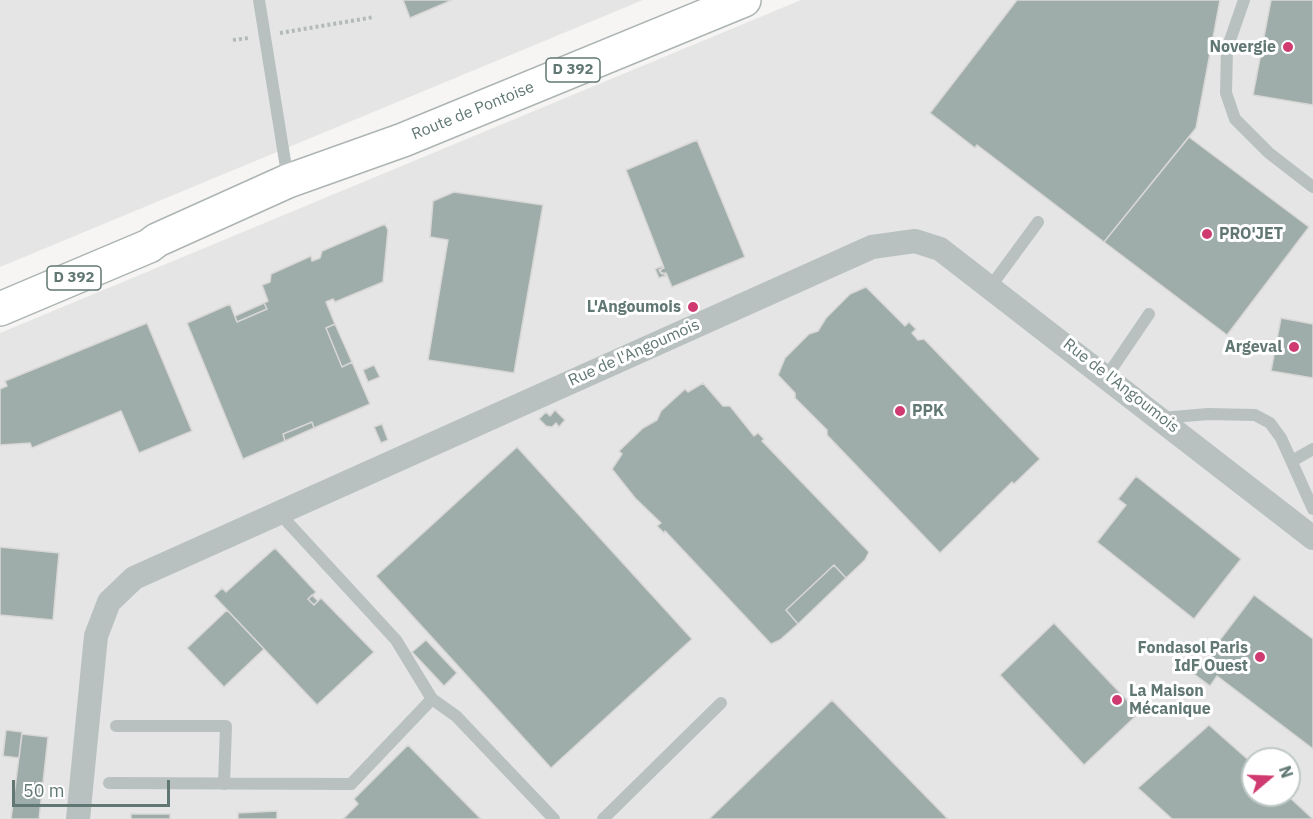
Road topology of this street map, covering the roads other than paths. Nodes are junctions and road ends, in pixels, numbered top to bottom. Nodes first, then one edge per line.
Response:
1 (259, 0) edge
2 (744, 0) edge
3 (1244, 0) edge
4 (403, 140) junction
5 (288, 181) junction
6 (1313, 186) edge
7 (1038, 222) dead end
8 (148, 246) junction
9 (991, 286) junction
10 (0, 309) edge
11 (1149, 314) dead end
12 (1107, 376) junction
13 (1162, 418) junction
14 (1313, 449) edge
15 (1292, 461) junction
16 (1313, 509) edge
17 (280, 514) junction
18 (1313, 538) edge
19 (432, 699) junction
20 (721, 703) dead end
21 (116, 726) dead end
22 (109, 783) dead end
23 (224, 784) junction
24 (78, 819) edge
25 (554, 819) edge
26 (603, 819) edge

1 - 5 lane
2 - 4 main road, Route de Pontoise / D 392
3 - 6 lane
4 - 5 main road, Route de Pontoise / D 392
4 - 8 main road, Route de Pontoise / D 392
5 - 8 main road, Route de Pontoise / D 392
7 - 9 lane
8 - 10 main road, Route de Pontoise / D 392
9 - 12 street, Rue de l'Angoumois
9 - 17 street, Rue de l'Angoumois
11 - 12 lane
12 - 13 street, Rue de l'Angoumois
13 - 15 lane
13 - 18 street, Rue de l'Angoumois
14 - 15 lane
15 - 16 lane
17 - 19 lane
17 - 24 street, Rue de l'Angoumois
19 - 23 lane
19 - 25 lane
20 - 26 lane
21 - 23 lane
22 - 23 lane

